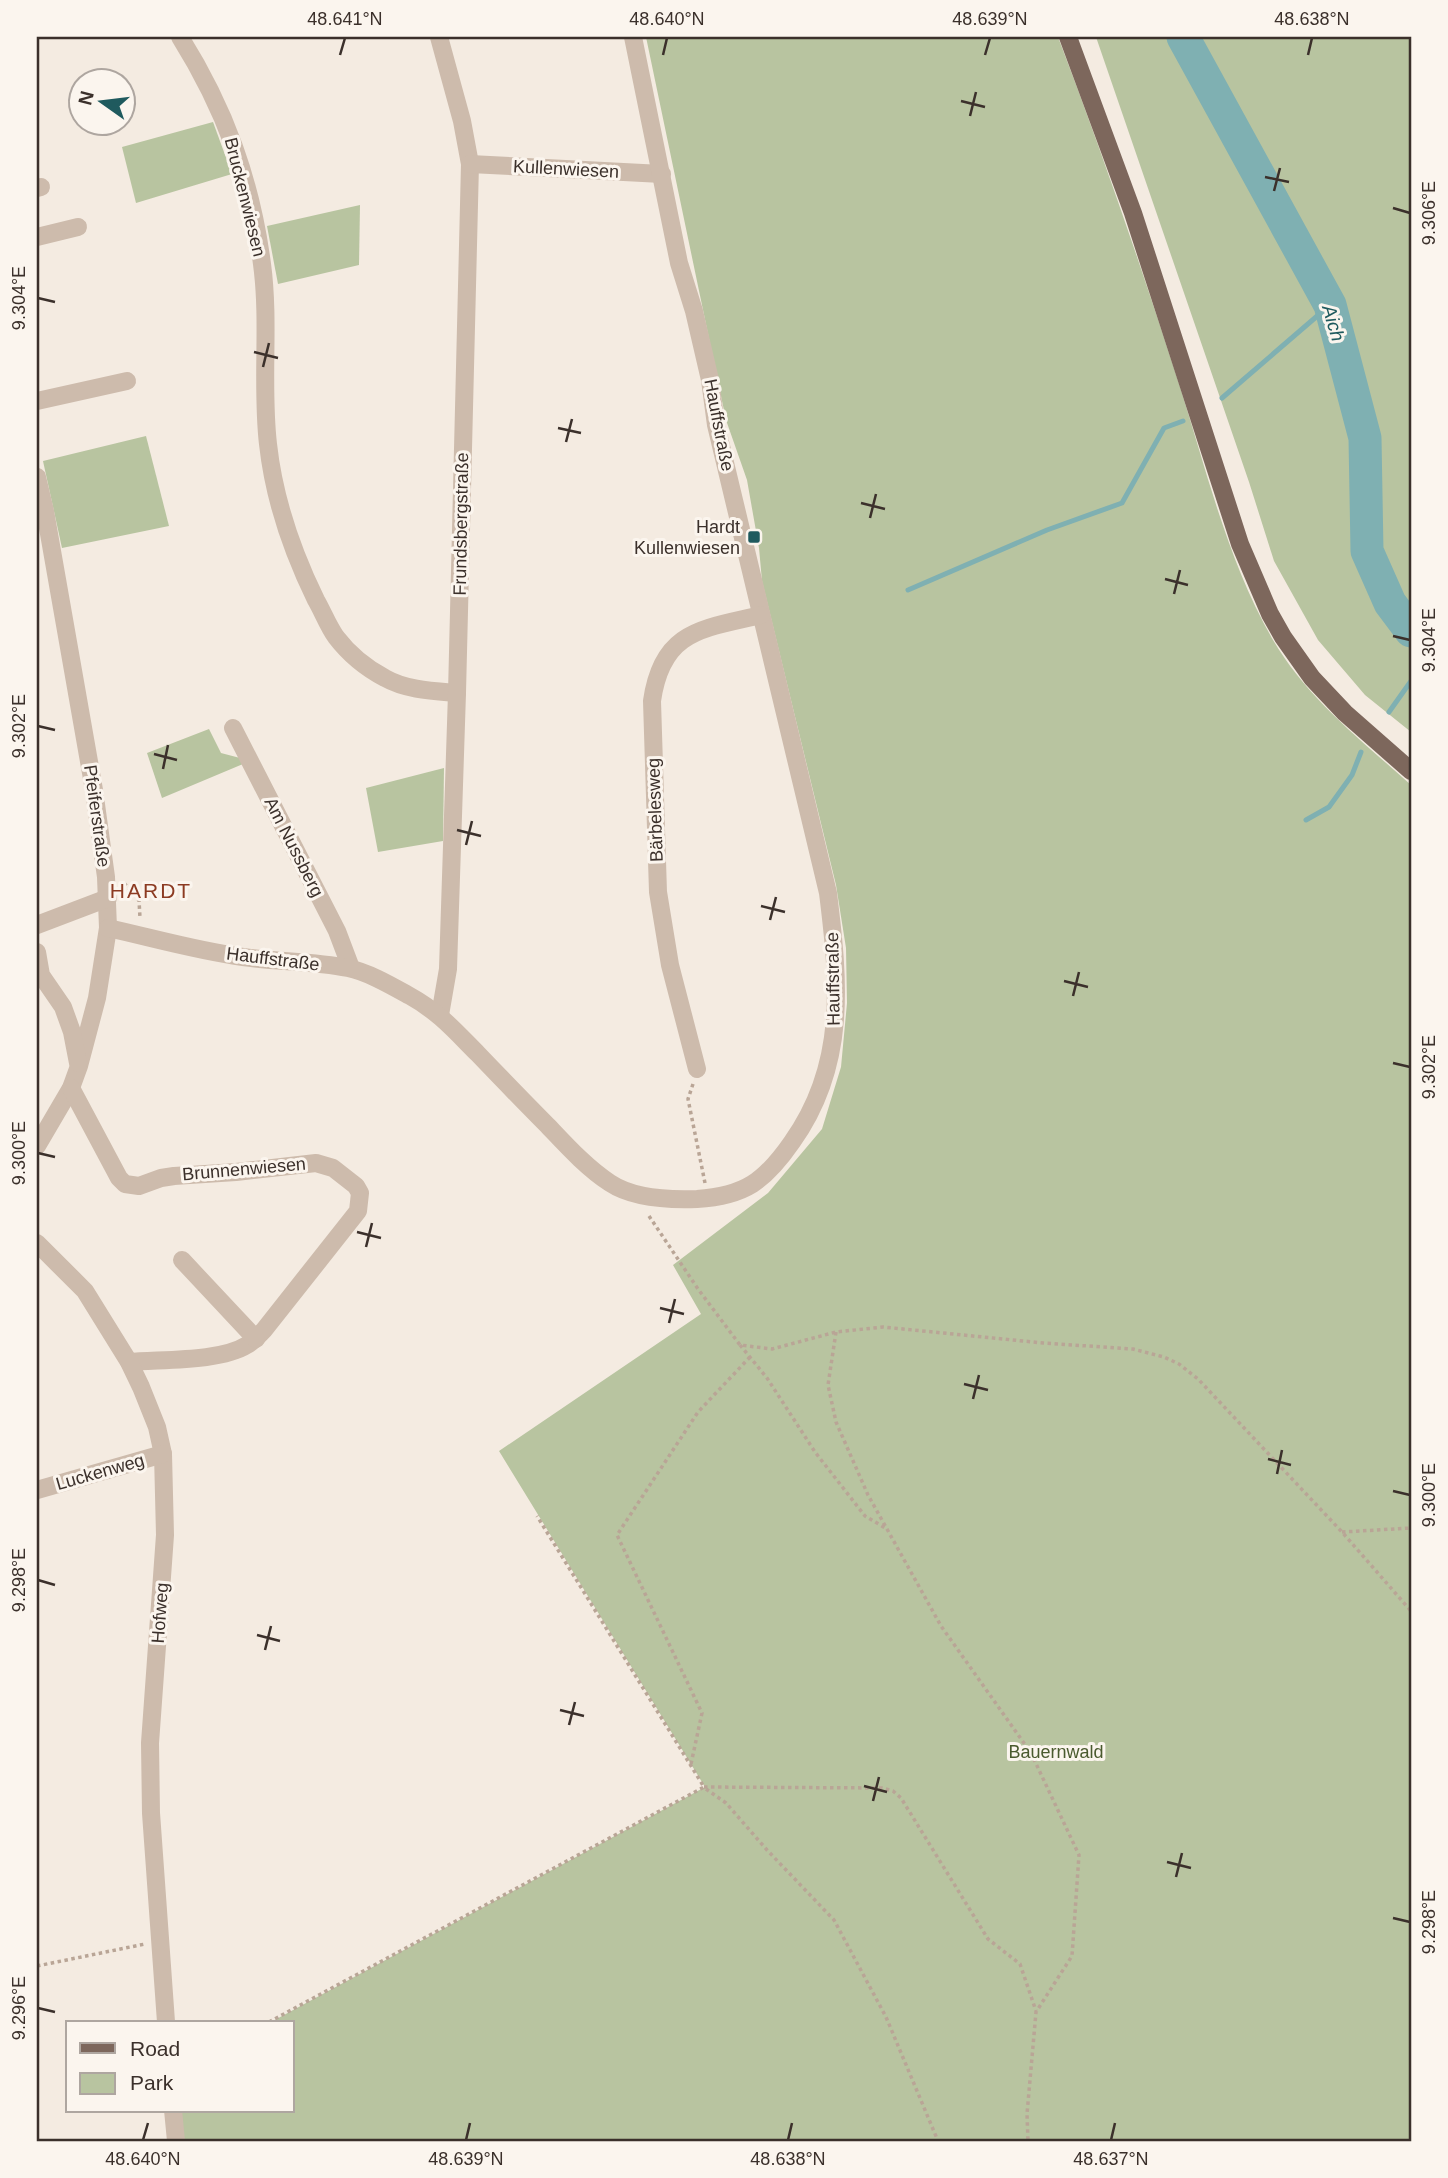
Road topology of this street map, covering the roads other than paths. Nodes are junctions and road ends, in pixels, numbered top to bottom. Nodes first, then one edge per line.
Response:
1 (180, 37) edge
2 (439, 37) edge
3 (633, 37) edge
4 (1068, 37) edge
5 (470, 164) junction
6 (662, 174) junction
7 (78, 227) dead end
8 (37, 237) edge
9 (127, 381) dead end
10 (37, 401) edge
11 (37, 477) edge
12 (761, 615) junction
13 (457, 694) junction
14 (233, 728) dead end
15 (1411, 771) edge
16 (108, 898) junction
17 (37, 925) edge
18 (108, 928) junction
19 (37, 952) edge
20 (351, 968) junction
21 (440, 1014) junction
22 (79, 1066) junction
23 (697, 1069) road end
24 (71, 1088) junction
25 (37, 1146) edge
26 (37, 1243) edge
27 (182, 1260) dead end
28 (256, 1339) junction
29 (129, 1362) junction
30 (163, 1454) junction
31 (37, 1490) edge
32 (166, 2021) edge
33 (173, 2112) edge
34 (176, 2141) edge

1 - 13 street, Bruckenwiesen
2 - 5 street, Frundsbergstraße
3 - 6 street, Hauffstraße
4 - 15 main road
5 - 6 street, Kullenwiesen
5 - 13 street, Frundsbergstraße
6 - 12 street, Hauffstraße
7 - 8 street
9 - 10 street
11 - 16 street, Pfeiferstraße
12 - 21 street, Hauffstraße
12 - 23 street, Bärbelesweg
13 - 21 street, Frundsbergstraße
14 - 20 street, Am Nussberg
16 - 17 street
16 - 18 street, Pfeiferstraße
18 - 20 street, Hauffstraße
18 - 22 street, Pfeiferstraße
19 - 22 street
20 - 21 street, Hauffstraße
22 - 24 street, Pfeiferstraße
24 - 25 street, Pfeiferstraße
24 - 28 street, Brunnenwiesen
26 - 29 street, Hofweg
27 - 28 street
28 - 29 street, Brunnenwiesen
29 - 30 street, Hofweg
30 - 31 street, Luckenweg
30 - 32 street, Hofweg
33 - 34 street

